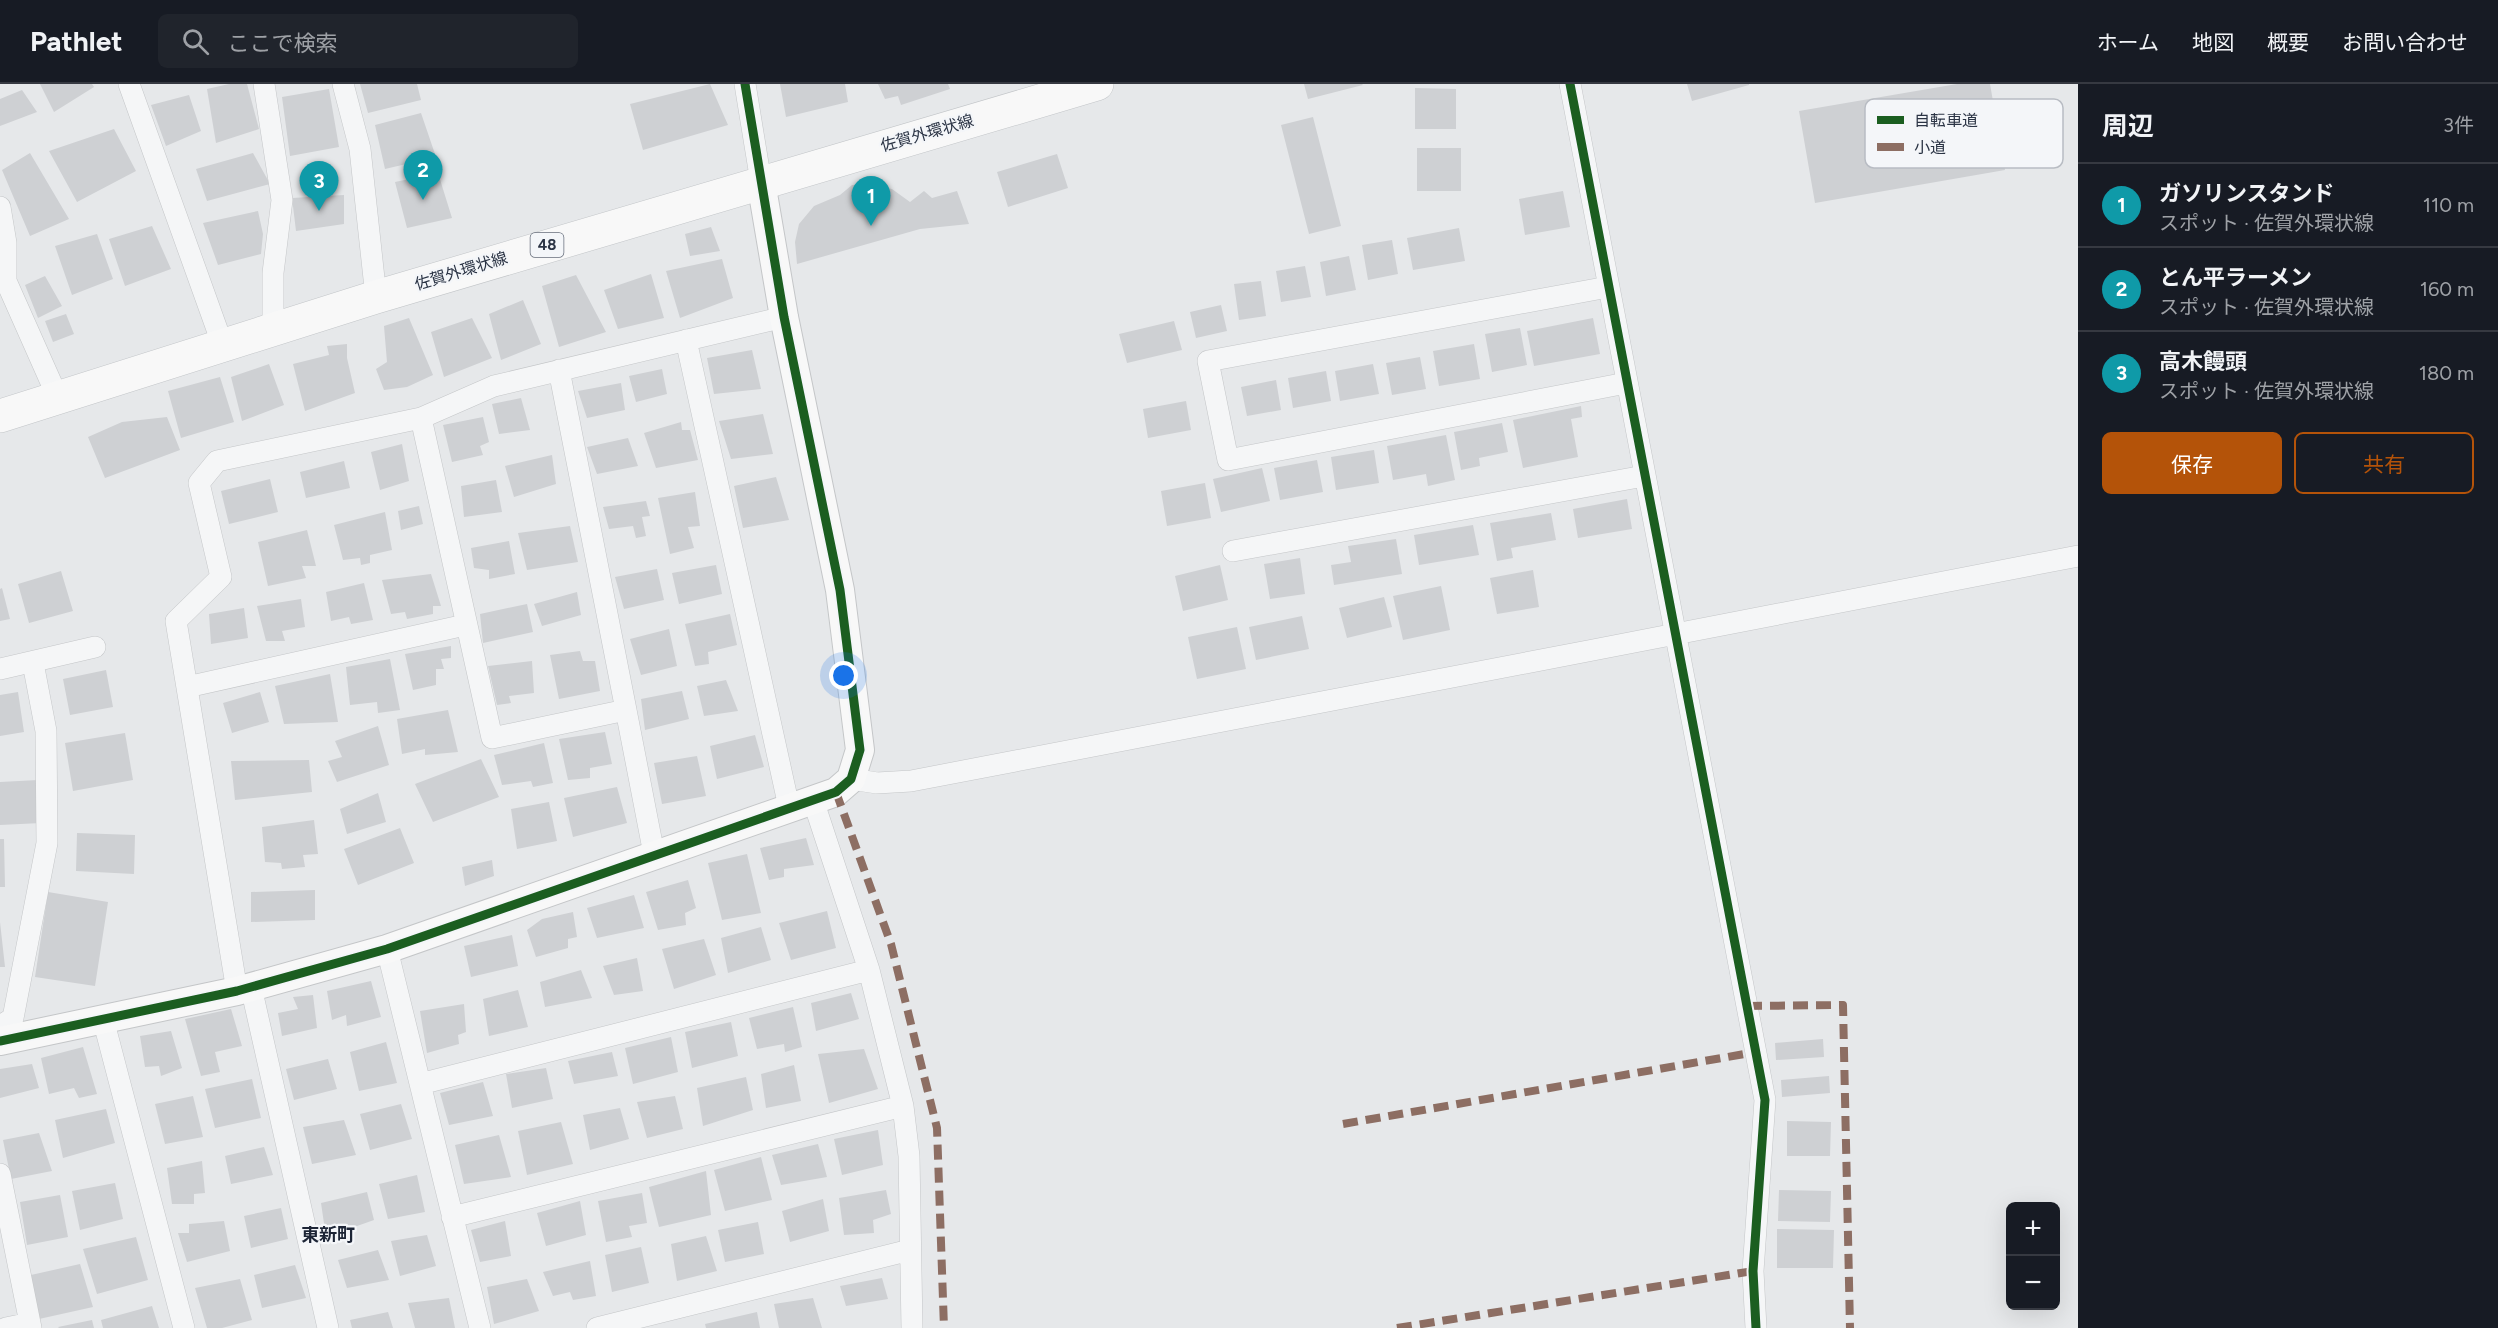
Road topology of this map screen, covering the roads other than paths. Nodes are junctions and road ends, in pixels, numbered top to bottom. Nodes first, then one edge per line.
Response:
1 (129, 84) edge
2 (264, 84) edge
3 (343, 84) edge
4 (745, 84) edge
5 (1097, 84) edge
6 (1570, 84) edge
7 (761, 182) junction
8 (0, 207) edge
9 (3, 282) edge
10 (1608, 287) junction
11 (376, 297) junction
12 (784, 317) junction
13 (273, 329) junction
14 (686, 340) junction
15 (223, 346) junction
16 (559, 370) junction
17 (1626, 383) junction
18 (58, 398) junction
19 (0, 417) edge
20 (421, 418) junction
21 (1644, 476) junction
22 (1233, 551) dead end
23 (2078, 556) edge
24 (465, 625) junction
25 (1674, 633) junction
26 (95, 646) dead end
27 (33, 663) junction
28 (0, 669) edge
29 (187, 687) junction
30 (626, 710) junction
31 (851, 778) junction
32 (801, 804) junction
33 (654, 854) junction
34 (387, 949) junction
35 (868, 970) junction
36 (244, 989) junction
37 (103, 1019) junction
38 (0, 1026) edge
39 (0, 1041) edge
40 (420, 1084) junction
41 (903, 1106) junction
42 (1, 1183) edge
43 (452, 1217) junction
44 (910, 1250) junction
45 (31, 1325) edge
46 (624, 1325) edge
47 (6, 1328) edge
48 (184, 1328) edge
49 (328, 1328) edge
50 (480, 1328) edge
51 (597, 1328) edge
52 (912, 1328) edge
53 (1756, 1328) edge

1 - 15 street
2 - 13 street
3 - 11 street
4 - 7 street
5 - 7 main road, 佐賀外環状線 / 48
6 - 10 street
7 - 11 main road, 佐賀外環状線 / 48
7 - 12 street
8 - 9 street
9 - 18 street
10 - 17 street
10 - 17 street
11 - 13 main road, 佐賀外環状線 / 48
12 - 14 street
12 - 31 street
13 - 15 main road, 佐賀外環状線 / 48
14 - 16 street
14 - 32 street
15 - 18 main road, 佐賀外環状線 / 48
16 - 20 street
16 - 30 street
17 - 21 street
18 - 19 main road, 佐賀外環状線 / 48
20 - 24 street
20 - 29 street
21 - 22 street
21 - 25 street
23 - 25 street
24 - 29 street
24 - 30 street
25 - 31 street
25 - 53 street
26 - 27 street
27 - 28 street
27 - 38 street
29 - 36 street
30 - 33 street
31 - 32 street
32 - 33 street
32 - 35 street
33 - 34 street
34 - 36 street
34 - 40 street
35 - 40 street
35 - 41 street
36 - 37 street
36 - 49 street
37 - 39 street
37 - 48 street
40 - 43 street
41 - 43 street
41 - 44 street
42 - 45 street
43 - 50 street
44 - 46 street
44 - 52 street
45 - 47 street
46 - 51 street

